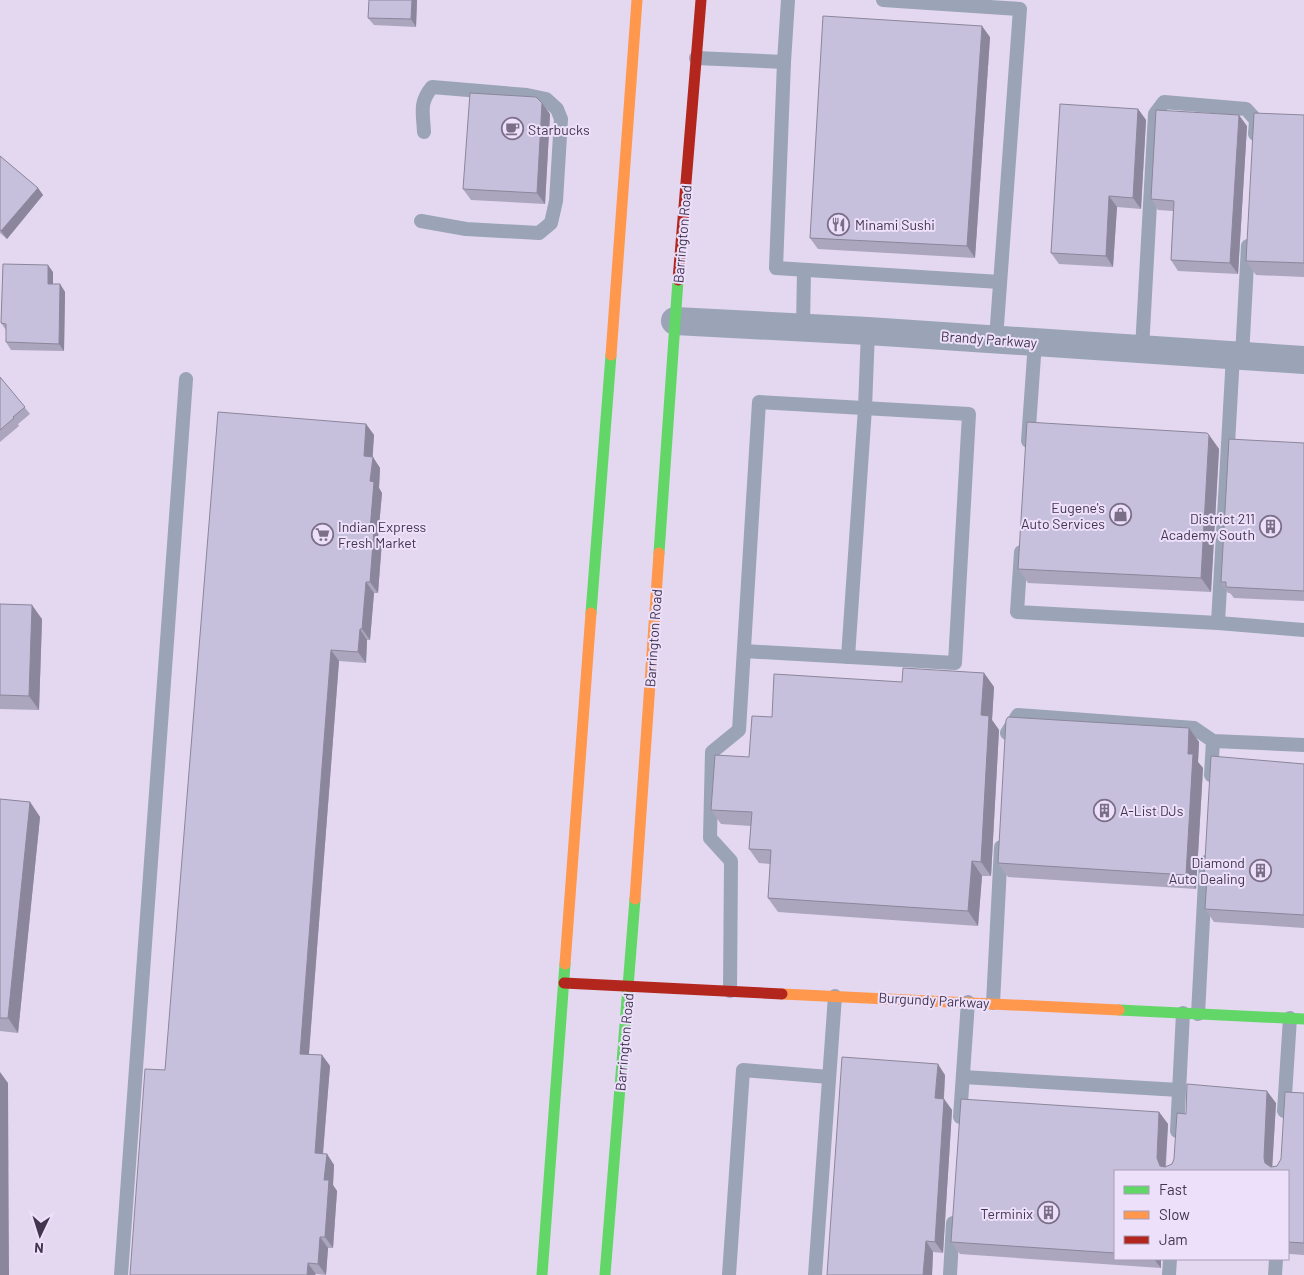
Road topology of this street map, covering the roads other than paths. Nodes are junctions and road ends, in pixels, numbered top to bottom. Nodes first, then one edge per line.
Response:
1 (637, 0) edge
2 (701, 0) edge
3 (788, 0) edge
4 (883, 0) edge
5 (696, 58) junction
6 (784, 62) junction
7 (424, 132) dead end
8 (1254, 146) edge
9 (421, 221) dead end
10 (1249, 230) edge
11 (804, 270) junction
12 (1000, 282) junction
13 (675, 321) junction
14 (803, 327) junction
15 (868, 331) junction
16 (996, 339) junction
17 (1035, 342) junction
18 (1142, 348) junction
19 (1237, 356) junction
20 (1304, 360) edge
21 (186, 379) dead end
22 (865, 408) junction
23 (1027, 457) edge
24 (1022, 534) edge
25 (1218, 624) junction
26 (1304, 630) edge
27 (744, 651) junction
28 (848, 657) junction
29 (1213, 741) junction
30 (1304, 745) edge
31 (1006, 751) edge
32 (1211, 790) edge
33 (1002, 838) edge
34 (1207, 848) edge
35 (564, 982) junction
36 (629, 987) junction
37 (730, 991) junction
38 (835, 996) junction
39 (968, 1002) junction
40 (993, 1003) junction
41 (1183, 1014) junction
42 (1198, 1014) junction
43 (1290, 1018) junction
44 (1304, 1019) edge
45 (829, 1077) junction
46 (963, 1077) junction
47 (1179, 1090) junction
48 (1284, 1123) edge
49 (960, 1127) edge
50 (1176, 1144) edge
51 (954, 1206) edge
52 (1170, 1260) edge
53 (1276, 1260) edge
54 (121, 1275) edge
55 (542, 1275) edge
56 (605, 1275) edge
57 (729, 1275) edge
58 (815, 1275) edge
59 (950, 1275) edge
60 (1169, 1275) edge
61 (1275, 1275) edge

1 - 35 main road
2 - 5 main road, Barrington Road
3 - 6 lane
4 - 12 lane
5 - 6 lane
5 - 13 main road, Barrington Road
6 - 11 lane
7 - 9 lane
8 - 18 lane
10 - 19 lane
11 - 12 lane
11 - 14 lane
12 - 16 lane
13 - 14 street, Brandy Parkway
13 - 36 main road, Barrington Road
14 - 15 street, Brandy Parkway
15 - 16 street, Brandy Parkway
15 - 22 lane
16 - 17 street, Brandy Parkway
17 - 18 street, Brandy Parkway
17 - 23 lane
18 - 19 street, Brandy Parkway
19 - 20 street, Brandy Parkway
19 - 25 lane
21 - 54 lane
22 - 27 lane
22 - 28 lane
22 - 28 lane
24 - 25 lane
25 - 26 lane
27 - 28 lane
27 - 37 lane
29 - 30 lane
29 - 31 lane
29 - 32 lane
33 - 40 lane
34 - 42 lane
35 - 36 main road, Burgundy Parkway
35 - 55 main road
36 - 37 main road, Burgundy Parkway
36 - 56 main road, Barrington Road
37 - 38 main road, Burgundy Parkway
38 - 39 main road, Burgundy Parkway
38 - 45 lane
39 - 40 main road, Burgundy Parkway
39 - 46 lane
40 - 41 main road, Burgundy Parkway
41 - 42 main road, Burgundy Parkway
41 - 47 lane
42 - 43 main road, Burgundy Parkway
43 - 44 main road, Burgundy Parkway
43 - 48 lane
45 - 57 lane
45 - 58 lane
46 - 47 lane
46 - 49 lane
47 - 50 lane
51 - 59 lane
52 - 60 lane
53 - 61 lane

